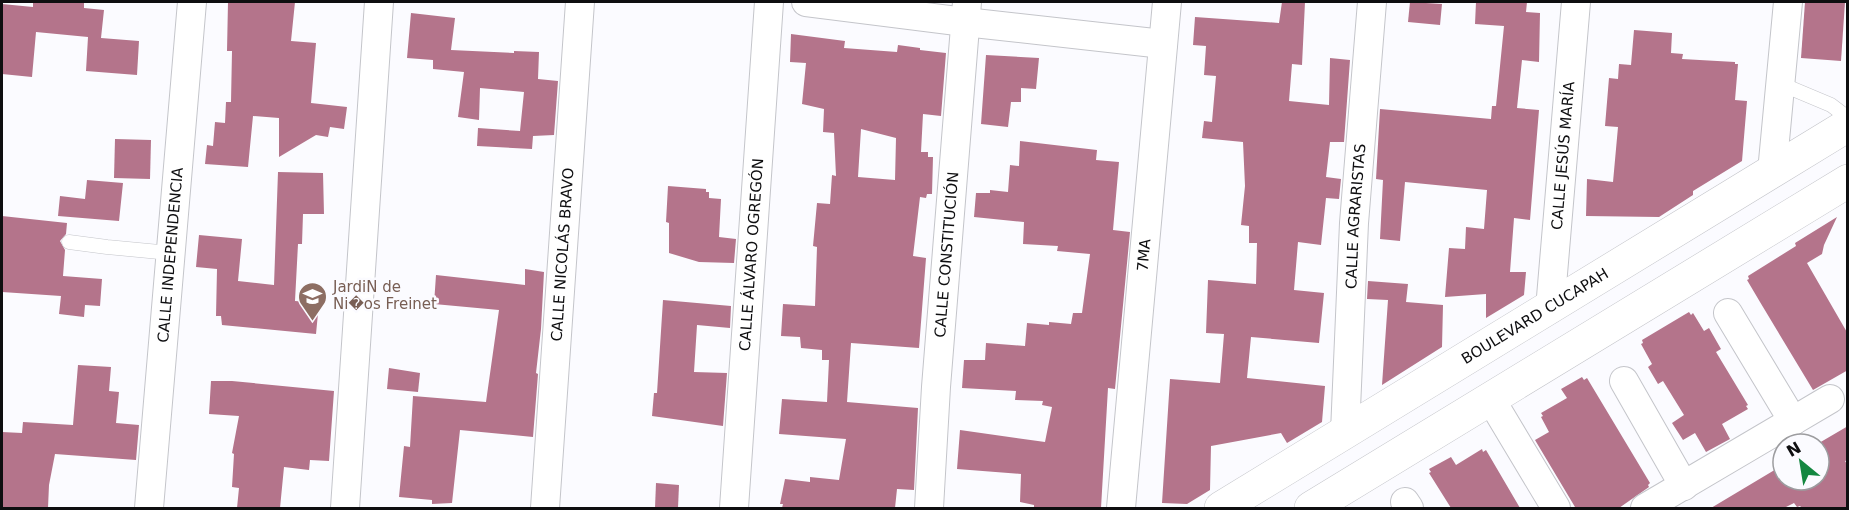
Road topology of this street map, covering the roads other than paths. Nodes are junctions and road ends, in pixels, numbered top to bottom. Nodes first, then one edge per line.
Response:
1 (192, 2) edge
2 (379, 2) edge
3 (580, 2) edge
4 (769, 2) edge
5 (806, 2) edge
6 (1167, 2) edge
7 (1371, 2) edge
8 (1576, 2) edge
9 (1788, 2) edge
10 (966, 12) edge
11 (1163, 44) junction
12 (1781, 84) junction
13 (1848, 118) edge
14 (1848, 125) edge
15 (1772, 172) junction
16 (1848, 181) edge
17 (69, 242) dead end
18 (170, 253) junction
19 (1550, 309) junction
20 (1728, 314) dead end
21 (1624, 381) dead end
22 (1490, 398) junction
23 (1830, 399) dead end
24 (1793, 421) junction
25 (1345, 432) junction
26 (1684, 486) junction
27 (149, 508) edge
28 (345, 508) edge
29 (546, 508) edge
30 (734, 508) edge
31 (928, 508) edge
32 (1121, 508) edge
33 (1221, 508) edge
34 (1311, 508) edge
35 (1556, 508) edge
36 (1645, 508) edge

1 - 18 street, CALLE INDEPENDENCIA
2 - 28 street
3 - 29 street, CALLE NICOLÁS BRAVO
4 - 30 street, CALLE ÁLVARO OGREGÓN
5 - 10 street
6 - 11 street, 7MA
7 - 25 street, CALLE AGRARISTAS
8 - 19 street, CALLE JESÚS MARÍA
9 - 12 street
10 - 11 street
10 - 31 street, CALLE CONSTITUCIÓN
11 - 32 street, 7MA
12 - 13 lane
12 - 15 street
14 - 15 main road, BOULEVARD CUCAPAH
15 - 19 main road, BOULEVARD CUCAPAH
16 - 22 main road
17 - 18 lane
18 - 27 street, CALLE INDEPENDENCIA
19 - 25 main road, BOULEVARD CUCAPAH
20 - 24 street
21 - 26 street
22 - 34 main road
22 - 35 street
23 - 24 street
24 - 26 street
25 - 33 main road, BOULEVARD CUCAPAH
26 - 36 street

